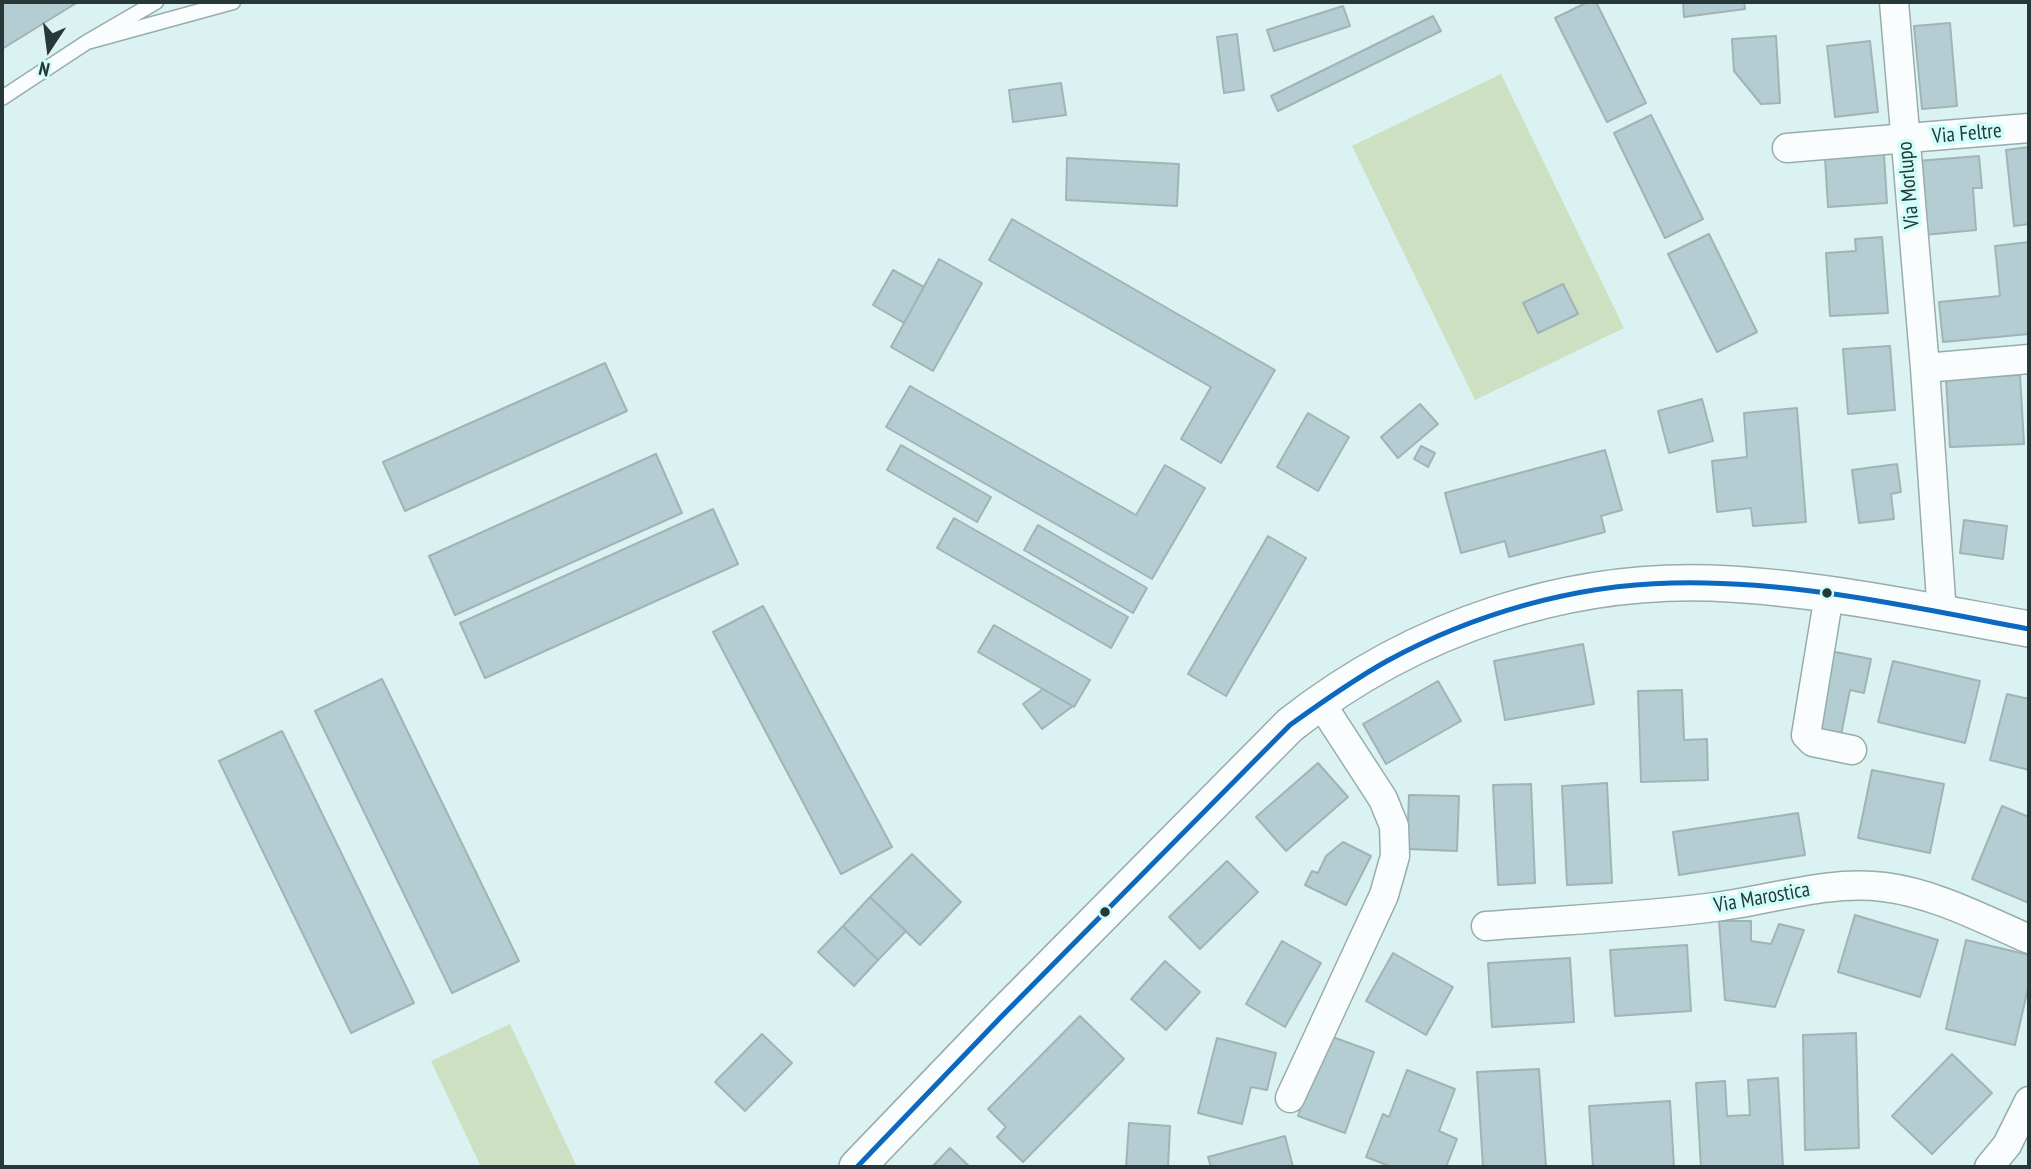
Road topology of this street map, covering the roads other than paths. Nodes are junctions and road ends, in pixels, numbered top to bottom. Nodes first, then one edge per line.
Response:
1 (156, 2) edge
2 (233, 2) edge
3 (1894, 2) edge
4 (87, 42) junction
5 (2, 98) edge
6 (2029, 128) edge
7 (1906, 139) junction
8 (1787, 148) dead end
9 (2029, 359) edge
10 (1925, 368) junction
11 (1829, 595) junction
12 (1942, 614) junction
13 (2029, 629) edge
14 (1320, 702) junction
15 (1852, 750) dead end
16 (1486, 926) dead end
17 (2029, 939) edge
18 (1290, 1098) dead end
19 (2029, 1101) edge
20 (857, 1167) edge
21 (1989, 1167) edge

1 - 4 lane
2 - 4 lane
3 - 7 street, Via Morlupo
4 - 5 lane
6 - 7 street, Via Feltre
7 - 8 street, Via Feltre
7 - 10 street, Via Morlupo
9 - 10 street
10 - 12 street, Via Morlupo
11 - 12 street
11 - 14 street
11 - 15 street
12 - 13 street
14 - 18 street
14 - 20 street
16 - 17 street, Via Marostica
19 - 21 street

